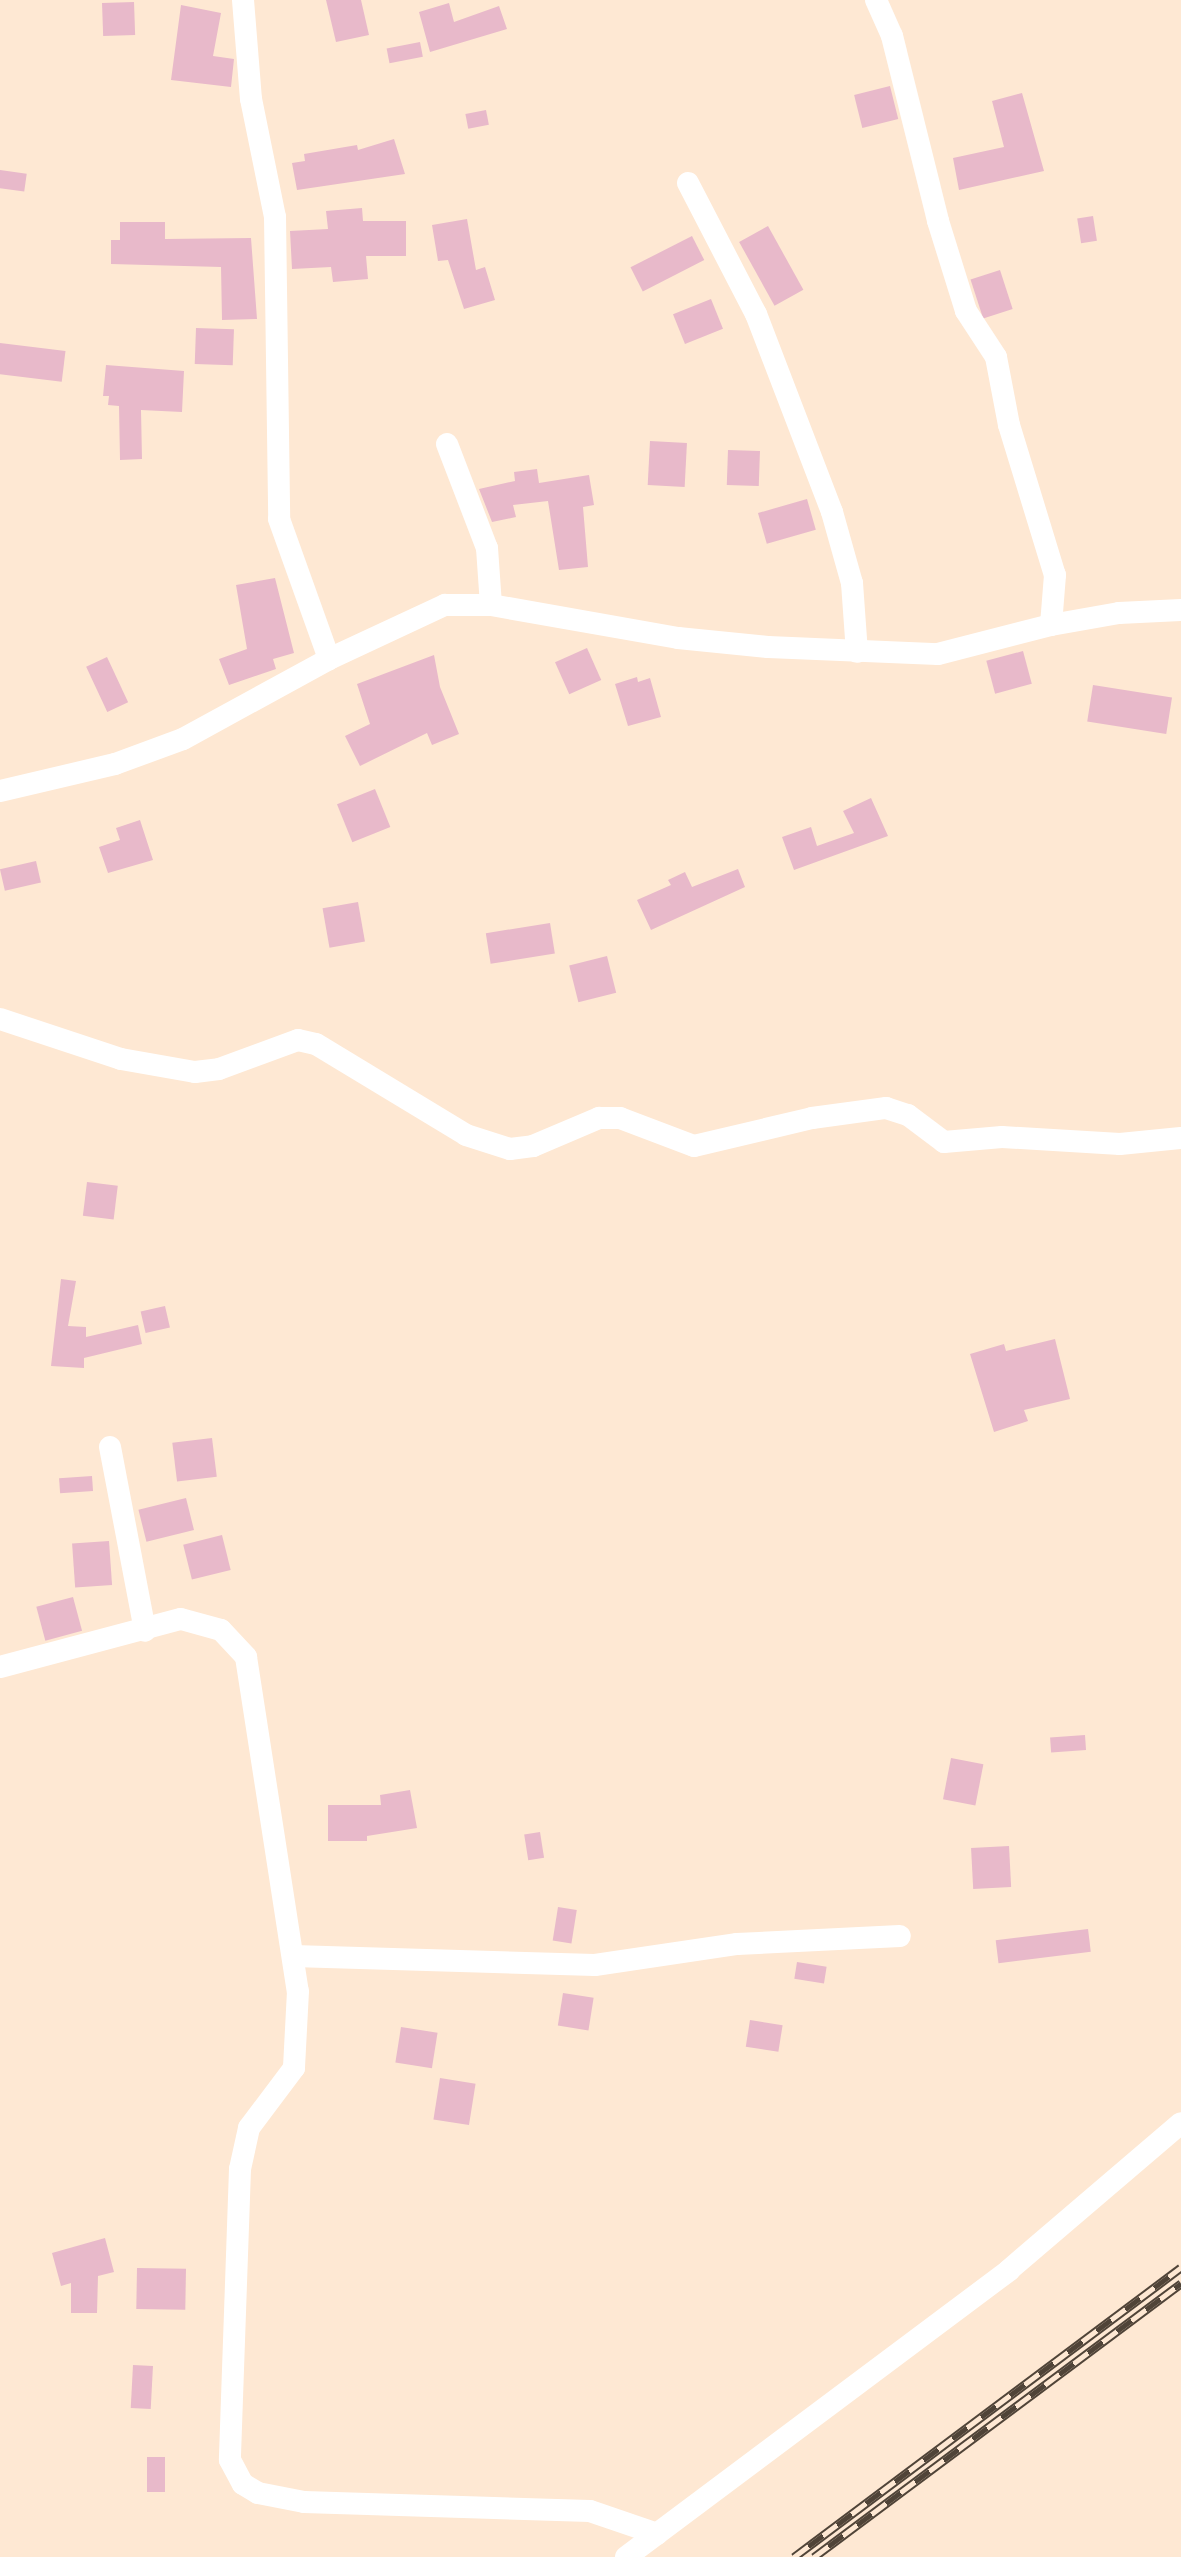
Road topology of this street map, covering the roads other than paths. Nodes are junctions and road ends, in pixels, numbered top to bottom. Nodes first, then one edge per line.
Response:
1 (243, 0) edge
2 (876, 0) edge
3 (688, 183) dead end
4 (447, 444) dead end
5 (491, 605) junction
6 (1181, 610) edge
7 (1051, 625) junction
8 (857, 652) junction
9 (329, 659) junction
10 (0, 791) edge
11 (0, 1019) edge
12 (1181, 1138) edge
13 (110, 1447) dead end
14 (145, 1631) junction
15 (0, 1667) edge
16 (900, 1936) dead end
17 (293, 1956) junction
18 (1181, 2123) edge
19 (657, 2534) junction
20 (626, 2557) edge

1 - 9 street
2 - 7 street
3 - 8 street
4 - 5 street
5 - 8 street
5 - 9 street
6 - 7 street
7 - 8 street
9 - 10 street
11 - 12 street
13 - 14 street
14 - 15 street
14 - 17 street
16 - 17 street
17 - 19 street
18 - 19 street
19 - 20 street

